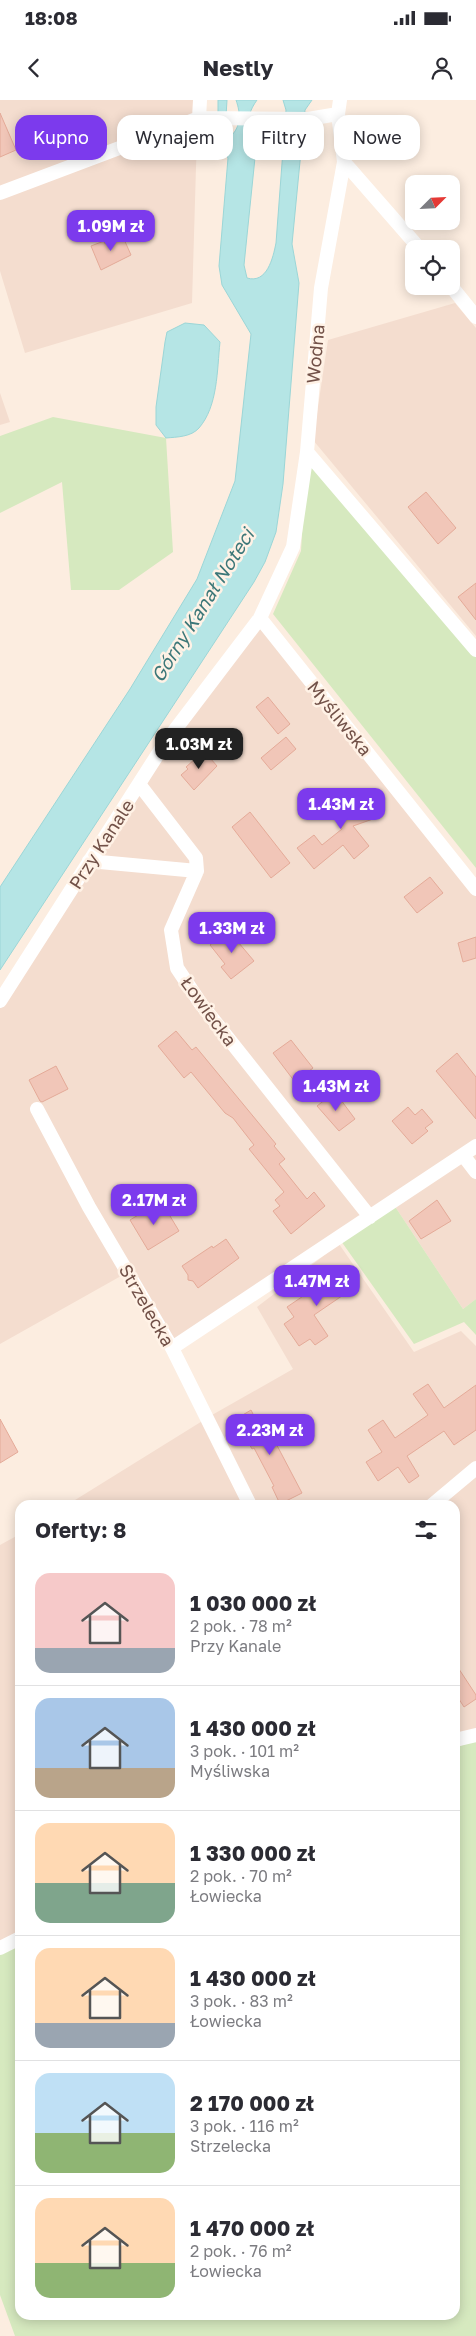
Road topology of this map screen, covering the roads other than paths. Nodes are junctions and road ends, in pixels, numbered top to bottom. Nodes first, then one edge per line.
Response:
1 (200, 100) edge
2 (340, 100) edge
3 (338, 114) junction
4 (199, 115) edge
5 (233, 118) edge
6 (117, 149) edge
7 (344, 162) junction
8 (0, 193) edge
9 (412, 240) edge
10 (458, 295) edge
11 (476, 317) edge
12 (307, 452) junction
13 (260, 618) junction
14 (476, 650) edge
15 (139, 784) junction
16 (89, 862) junction
17 (197, 871) junction
18 (476, 889) edge
19 (0, 1001) edge
20 (37, 1108) dead end
21 (476, 1146) edge
22 (463, 1155) junction
23 (476, 1172) edge
24 (370, 1217) junction
25 (172, 1348) junction
26 (476, 1468) edge
27 (248, 1500) edge
28 (438, 1500) edge
29 (476, 1735) edge
30 (460, 1739) edge
31 (15, 1940) edge
32 (0, 1948) edge

1 - 4 street
2 - 3 street, Wodna
3 - 5 street
3 - 7 street, Wodna
6 - 8 street
7 - 9 street
7 - 12 street, Wodna
10 - 11 street
12 - 13 street, Wodna
12 - 14 street
13 - 15 street, Przy Kanale
13 - 18 street, Myśliwska
15 - 16 street, Przy Kanale
15 - 17 street
16 - 17 street
16 - 19 street, Przy Kanale
17 - 24 street, Łowiecka
20 - 25 street, Strzelecka
21 - 22 street
22 - 23 street
22 - 24 street
24 - 25 street
25 - 27 street, Strzelecka
26 - 28 street
29 - 30 street
31 - 32 street

